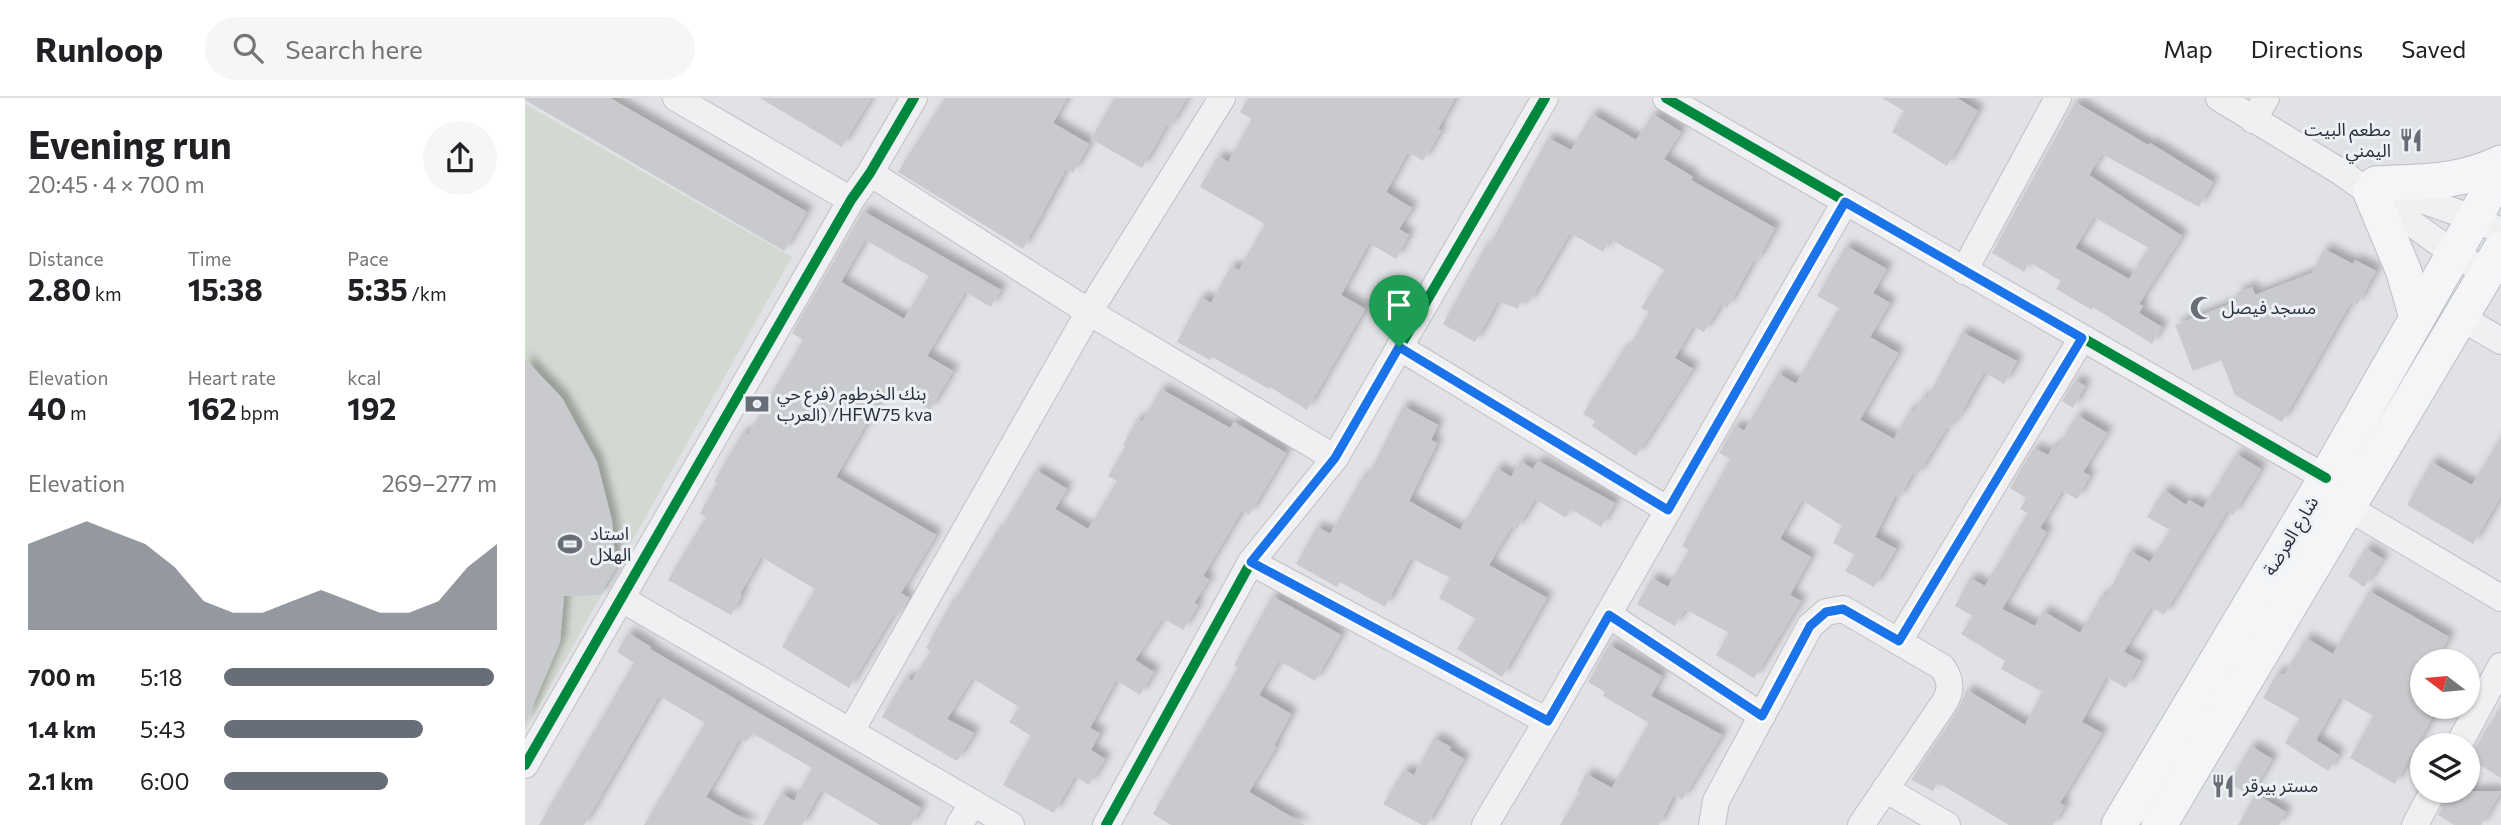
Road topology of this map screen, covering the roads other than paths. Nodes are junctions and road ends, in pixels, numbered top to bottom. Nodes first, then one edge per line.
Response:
1 (676, 98) edge
2 (914, 98) edge
3 (1222, 98) edge
4 (1545, 98) edge
5 (1666, 98) edge
6 (2058, 98) edge
7 (2219, 98) edge
8 (2259, 109) edge
9 (2501, 163) edge
10 (2501, 172) edge
11 (870, 173) junction
12 (2373, 189) junction
13 (851, 200) junction
14 (1845, 202) junction
15 (2487, 224) edge
16 (2453, 253) junction
17 (1964, 271) junction
18 (2493, 274) edge
19 (1089, 312) junction
20 (2417, 318) junction
21 (2462, 318) junction
22 (2082, 338) junction
23 (2501, 341) edge
24 (1399, 347) junction
25 (1335, 458) junction
26 (2326, 478) junction
27 (2347, 507) junction
28 (1668, 510) junction
29 (1251, 562) junction
30 (2501, 598) edge
31 (622, 599) junction
32 (1609, 615) junction
33 (1899, 641) junction
34 (2501, 666) edge
35 (1762, 716) junction
36 (1548, 721) junction
37 (851, 731) junction
38 (2465, 733) edge
39 (525, 765) edge
40 (1885, 789) junction
41 (973, 803) junction
42 (2427, 803) edge
43 (2163, 824) edge
44 (959, 825) edge
45 (1011, 825) edge
46 (1106, 825) edge
47 (1485, 825) edge
48 (1712, 825) edge
49 (1861, 825) edge
50 (1947, 825) edge
51 (2119, 825) edge
52 (2415, 825) edge

1 - 13 street
2 - 11 street
3 - 19 street
4 - 24 street
5 - 14 street
6 - 17 street
7 - 8 street
8 - 12 street
9 - 12 main road
10 - 15 main road, شارع العرضة
11 - 13 street
11 - 19 street
12 - 15 street
12 - 16 street
12 - 20 main road
13 - 31 street
14 - 17 street
14 - 28 street
15 - 16 main road, شارع العرضة
16 - 18 street
16 - 20 main road, شارع العرضة
17 - 22 street
18 - 21 main road, شارع العرضة
19 - 25 street
19 - 37 street
20 - 26 main road, شارع العرضة
21 - 23 street
21 - 27 main road, شارع العرضة
22 - 26 street
22 - 33 street
24 - 25 street
24 - 28 street
25 - 29 street
26 - 51 main road, شارع العرضة
27 - 30 street
27 - 43 main road, شارع العرضة
28 - 32 street
29 - 36 street
29 - 46 street
31 - 37 street
31 - 39 street
32 - 35 street
32 - 36 street
33 - 35 street
33 - 40 street
34 - 38 street
35 - 48 street
36 - 47 street
37 - 41 street
40 - 49 street
40 - 50 street
41 - 44 street
41 - 45 street
42 - 52 street

